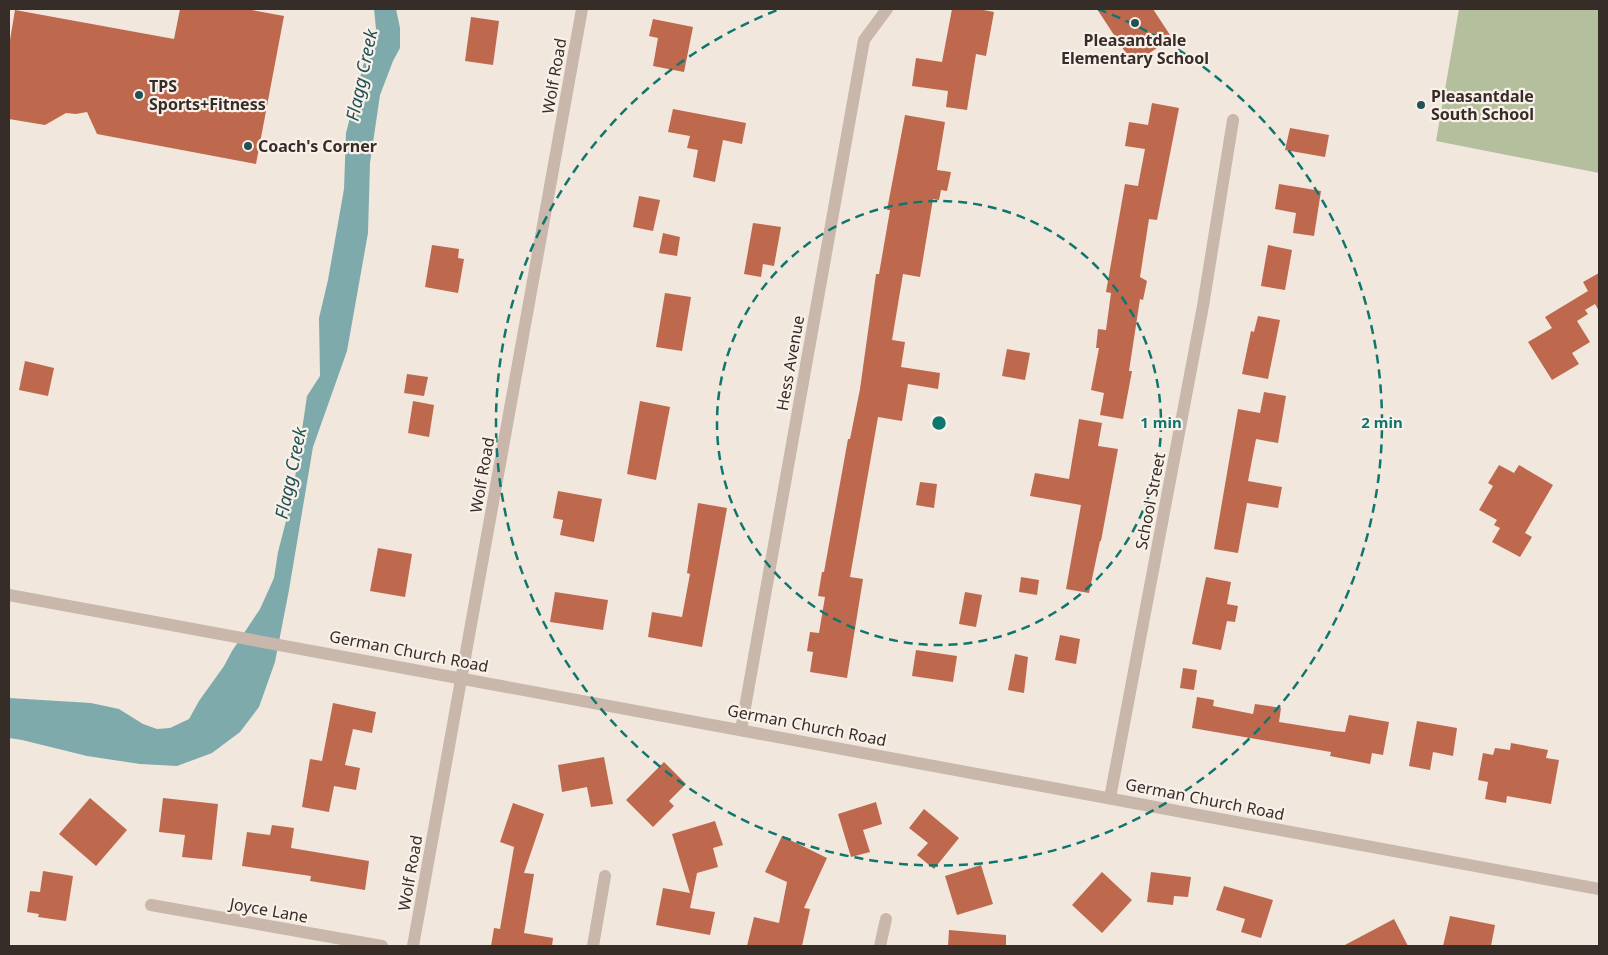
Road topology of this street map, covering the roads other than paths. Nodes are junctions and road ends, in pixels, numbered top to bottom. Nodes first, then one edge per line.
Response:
1 (582, 9) edge
2 (887, 9) edge
3 (1233, 120) dead end
4 (9, 595) edge
5 (462, 678) junction
6 (741, 730) junction
7 (1110, 798) junction
8 (605, 876) dead end
9 (1599, 889) edge
10 (150, 905) dead end
11 (886, 919) dead end
12 (382, 946) edge
13 (413, 946) edge
14 (593, 946) edge
15 (880, 946) edge

1 - 5 street, Wolf Road
2 - 6 street, Hess Avenue
3 - 7 street, School Street
4 - 5 street, German Church Road
5 - 6 street, German Church Road
5 - 13 street, Wolf Road
6 - 7 street, German Church Road
7 - 9 street, German Church Road
8 - 14 street
10 - 12 street, Joyce Lane
11 - 15 street

